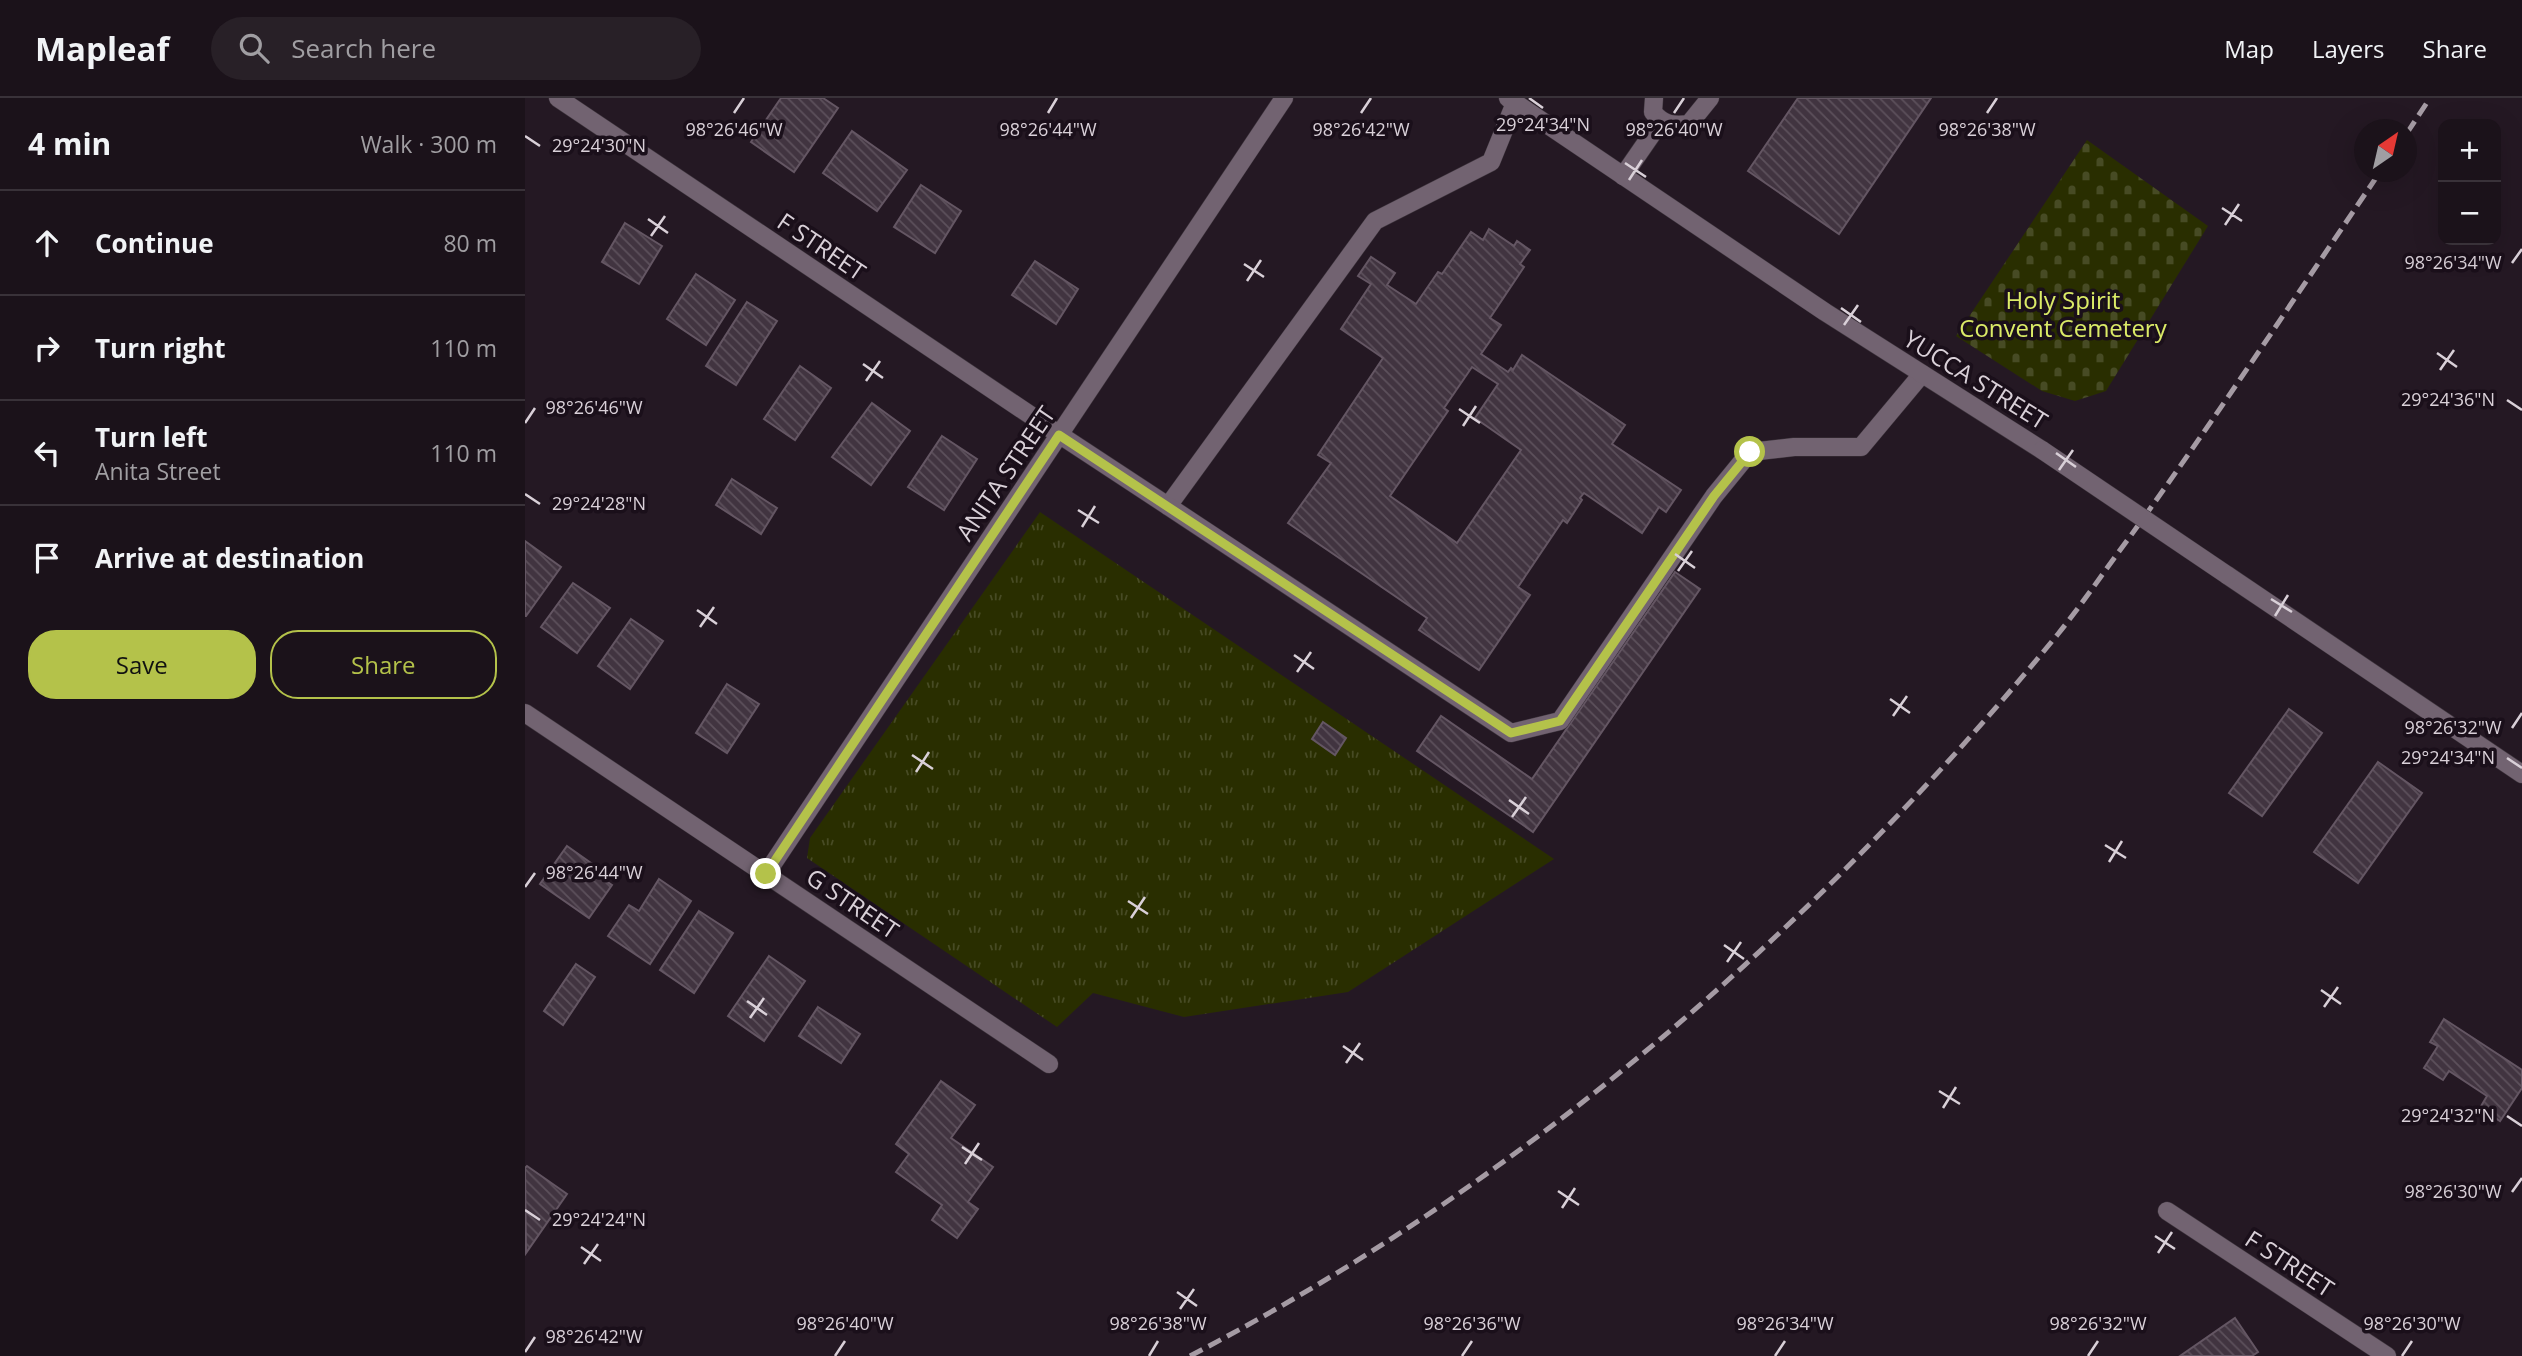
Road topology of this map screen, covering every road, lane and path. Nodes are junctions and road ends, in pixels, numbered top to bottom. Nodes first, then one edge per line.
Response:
1 (558, 98) edge
2 (1285, 98) edge
3 (1654, 98) edge
4 (1710, 98) edge
5 (1512, 100) edge
6 (1661, 121) junction
7 (1623, 176) junction
8 (1922, 374) junction
9 (1059, 435) junction
10 (1168, 506) junction
11 (525, 713) edge
12 (2518, 764) edge
13 (766, 874) junction
14 (1049, 1064) dead end
15 (2167, 1211) dead end
16 (2387, 1356) edge

1 - 9 street, F STREET
2 - 9 street, ANITA STREET
3 - 6 street
4 - 6 street
5 - 7 street, YUCCA STREET
5 - 10 street
6 - 7 street
7 - 8 street, YUCCA STREET
8 - 10 street, F STREET
8 - 12 street, YUCCA STREET, bridge
9 - 10 street, F STREET
9 - 13 street, ANITA STREET
11 - 13 street, G STREET
13 - 14 street, G STREET
15 - 16 street, F STREET

